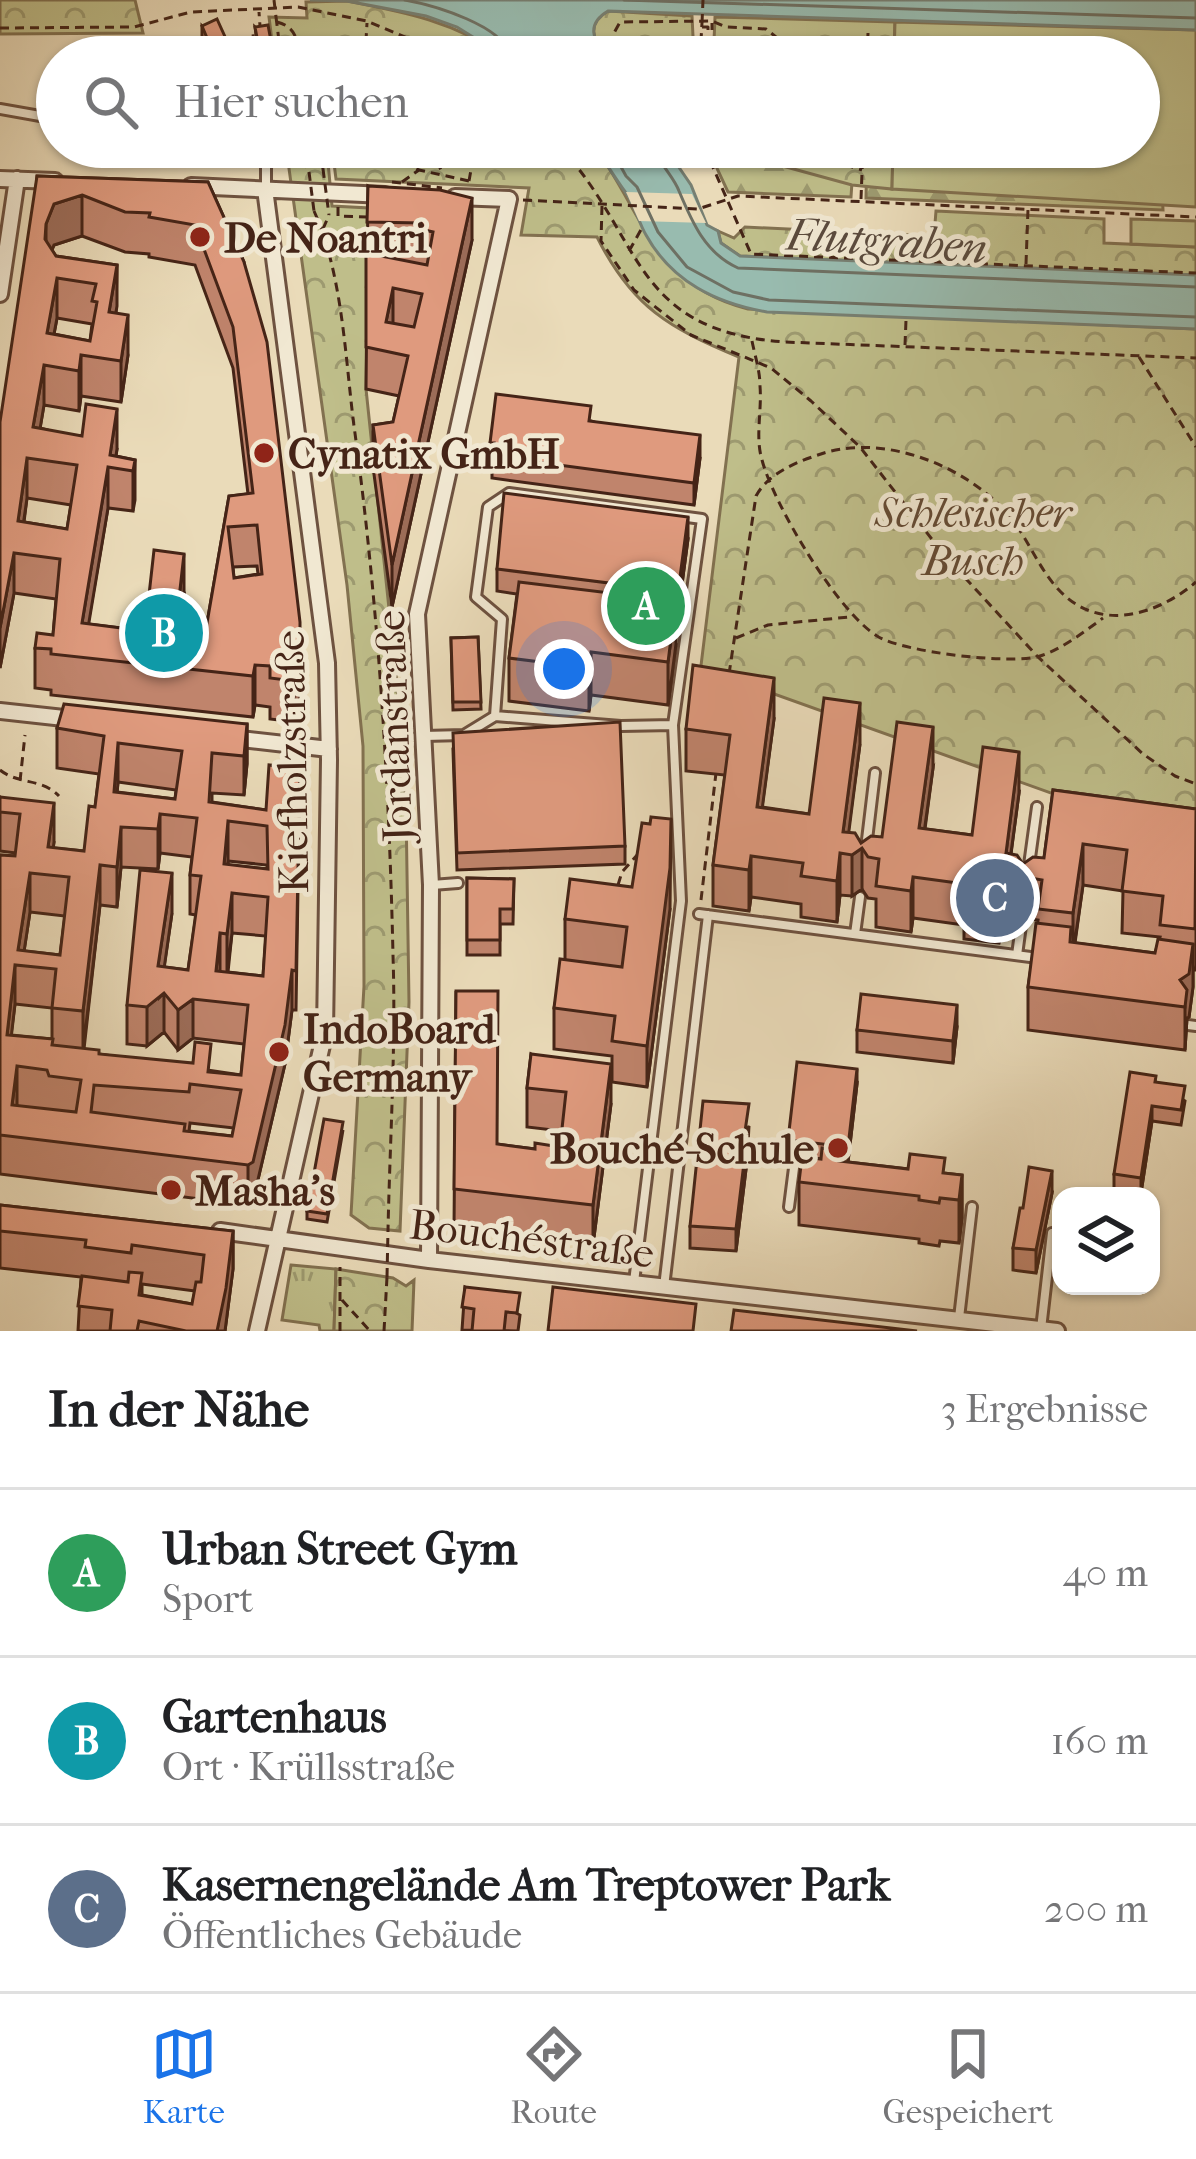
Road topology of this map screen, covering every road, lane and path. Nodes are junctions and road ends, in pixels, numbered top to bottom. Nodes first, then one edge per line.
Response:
1 (274, 0) edge
2 (703, 0) edge
3 (255, 1) edge
4 (257, 11) junction
5 (276, 20) junction
6 (712, 21) junction
7 (368, 22) junction
8 (702, 25) junction
9 (0, 28) edge
10 (868, 33) dead end
11 (253, 36) edge
12 (278, 36) edge
13 (296, 36) edge
14 (367, 36) edge
15 (402, 36) edge
16 (612, 36) edge
17 (701, 36) edge
18 (708, 36) edge
19 (712, 36) edge
20 (775, 36) edge
21 (868, 36) edge
22 (0, 109) edge
23 (36, 115) edge
24 (266, 168) edge
25 (307, 168) edge
26 (323, 168) edge
27 (415, 168) edge
28 (439, 168) edge
29 (471, 168) edge
30 (575, 168) edge
31 (714, 168) edge
32 (855, 168) edge
33 (419, 170) junction
34 (862, 170) joint
35 (442, 176) junction
36 (0, 178) edge
37 (17, 179) junction
38 (469, 181) junction
39 (82, 182) edge
40 (485, 183) dead end
41 (168, 185) edge
42 (266, 189) junction
43 (401, 189) joint
44 (467, 189) dead end
45 (728, 196) junction
46 (444, 197) edge
47 (509, 199) junction
48 (861, 202) junction
49 (338, 205) dead end
50 (602, 206) junction
51 (1028, 209) junction
52 (1196, 217) edge
53 (375, 218) edge
54 (643, 228) dead end
55 (322, 231) junction
56 (628, 252) junction
57 (1026, 266) junction
58 (1196, 273) edge
59 (0, 294) edge
60 (906, 320) dead end
61 (752, 339) junction
62 (905, 347) junction
63 (1138, 356) junction
64 (1196, 358) edge
65 (757, 360) junction
66 (860, 447) junction
67 (1196, 447) edge
68 (768, 479) junction
69 (1194, 585) edge
70 (852, 615) junction
71 (1106, 616) junction
72 (1038, 657) junction
73 (0, 711) edge
74 (495, 716) junction
75 (87, 721) edge
76 (673, 725) junction
77 (25, 735) dead end
78 (214, 736) edge
79 (424, 736) junction
80 (328, 748) junction
81 (0, 770) edge
82 (875, 772) dead end
83 (20, 781) junction
84 (1196, 784) edge
85 (59, 796) dead end
86 (1037, 807) dead end
87 (639, 852) edge
88 (865, 855) edge
89 (1028, 874) edge
90 (458, 884) dead end
91 (430, 885) junction
92 (860, 897) dead end
93 (614, 899) edge
94 (1022, 919) dead end
95 (855, 934) junction
96 (1017, 955) junction
97 (1052, 959) edge
98 (601, 1144) edge
99 (619, 1145) dead end
100 (794, 1168) dead end
101 (789, 1207) dead end
102 (972, 1207) dead end
103 (212, 1230) edge
104 (1052, 1233) dead end
105 (277, 1237) junction
106 (429, 1260) junction
107 (340, 1267) dead end
108 (634, 1283) junction
109 (664, 1287) junction
110 (341, 1298) junction
111 (959, 1320) junction
112 (1049, 1330) edge
113 (257, 1331) edge
114 (340, 1331) edge
115 (370, 1331) edge
116 (384, 1331) edge

1 - 5 path, bridge
2 - 8 path, bridge
3 - 4 path
4 - 7 path
4 - 9 path
4 - 11 path
5 - 12 path
5 - 13 path
6 - 16 path
6 - 19 path
6 - 20 path
7 - 14 path
7 - 15 path
8 - 17 path
8 - 18 path
10 - 21 path
22 - 23 lane
24 - 42 lane
25 - 55 path, bridge
26 - 55 path, bridge
27 - 33 path
28 - 35 path
29 - 38 path
30 - 50 path
31 - 45 path
32 - 34 path
33 - 35 path
33 - 43 path
34 - 48 path
35 - 38 path
36 - 37 street
37 - 39 street
37 - 59 street
38 - 40 path
38 - 44 path
41 - 42 street
42 - 43 street
42 - 80 street, Kiefholzstraße
45 - 48 path
45 - 50 path
45 - 57 path
46 - 47 street
47 - 50 path
47 - 79 street, Jordanstraße
48 - 51 path
49 - 53 path
50 - 56 path
50 - 65 path
51 - 52 path
51 - 57 path
54 - 56 path
55 - 116 path, bridge
56 - 61 path
57 - 58 path
60 - 62 path
61 - 62 path
61 - 65 path
62 - 63 path
63 - 64 path
63 - 67 path
65 - 66 path
65 - 68 path
66 - 68 path
66 - 71 path
66 - 72 path
68 - 70 path
68 - 70 path
69 - 71 path
70 - 72 path
71 - 72 path
72 - 84 path
73 - 75 street
74 - 76 lane
74 - 76 lane
74 - 79 lane
76 - 108 lane
77 - 83 path
78 - 80 street
79 - 91 street, Jordanstraße
80 - 105 street, Kiefholzstraße
81 - 83 path
82 - 88 lane
83 - 85 path
86 - 89 lane
87 - 93 path
90 - 91 lane
91 - 106 street, Jordanstraße
92 - 95 lane
94 - 96 lane
95 - 96 lane
95 - 109 lane
96 - 97 lane
98 - 99 path
100 - 101 lane
102 - 111 lane
103 - 105 street, Bouchéstraße
104 - 112 lane
105 - 106 street, Bouchéstraße
105 - 113 street, Kiefholzstraße
106 - 108 street, Bouchéstraße
107 - 110 path
108 - 109 street, Bouchéstraße
109 - 111 street, Bouchéstraße
110 - 114 path
110 - 115 path
111 - 112 street, Bouchéstraße

